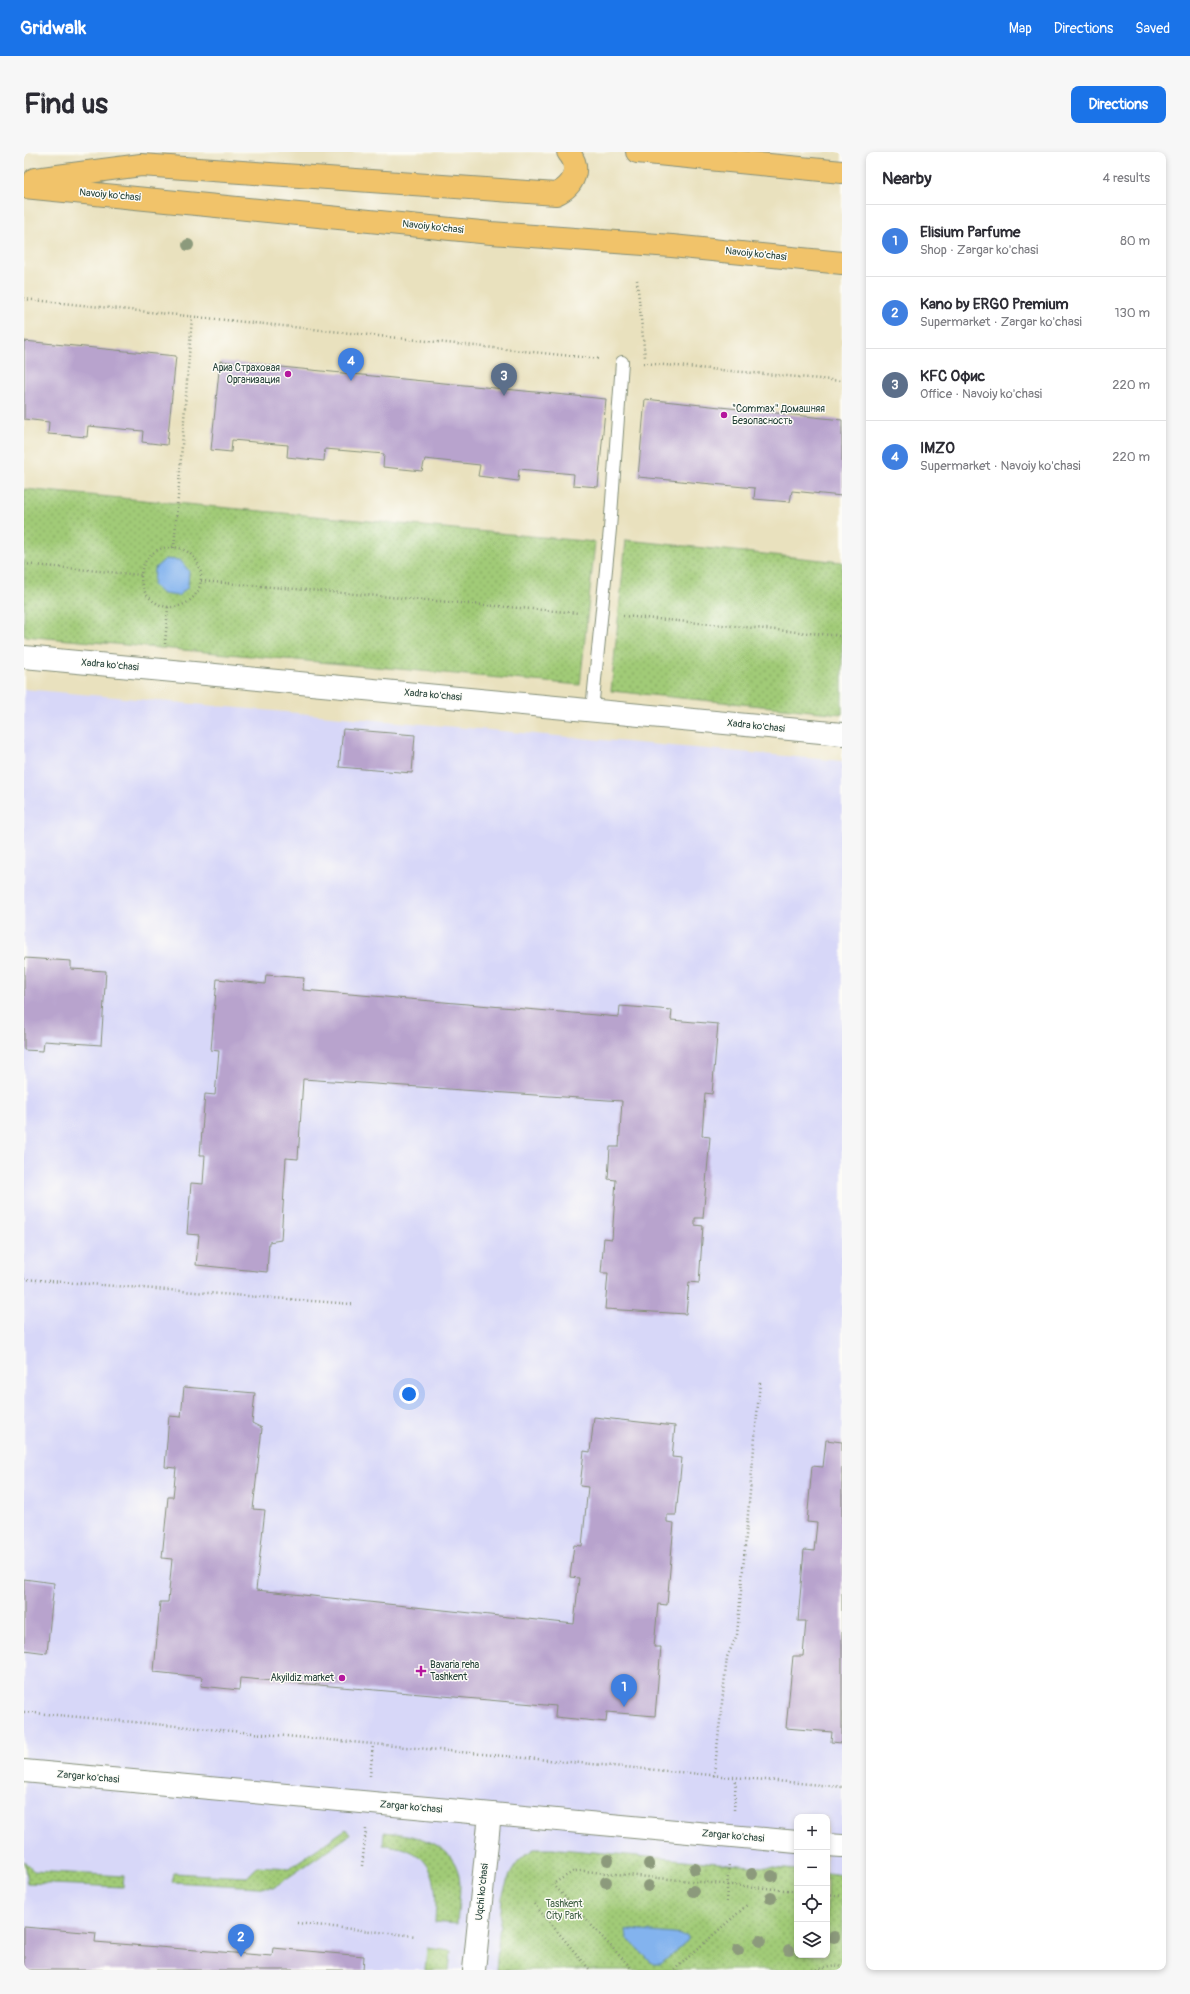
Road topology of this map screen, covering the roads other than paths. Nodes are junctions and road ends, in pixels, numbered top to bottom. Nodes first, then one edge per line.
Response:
1 (568, 152) edge
2 (637, 152) edge
3 (842, 172) edge
4 (24, 180) edge
5 (24, 187) edge
6 (842, 263) edge
7 (622, 362) road end
8 (24, 658) edge
9 (592, 710) junction
10 (842, 734) edge
11 (24, 1771) edge
12 (490, 1814) junction
13 (794, 1842) edge
14 (830, 1845) edge
15 (842, 1846) edge
16 (474, 1970) edge

1 - 4 main road
2 - 3 main road
5 - 6 main road, Navoiy ko'chasi
7 - 9 lane
8 - 9 street, Xadra ko'chasi
9 - 10 street, Xadra ko'chasi
11 - 12 street, Zargar ko'chasi
12 - 13 street, Zargar ko'chasi
12 - 16 street, Uqchi ko'chasi
14 - 15 street

